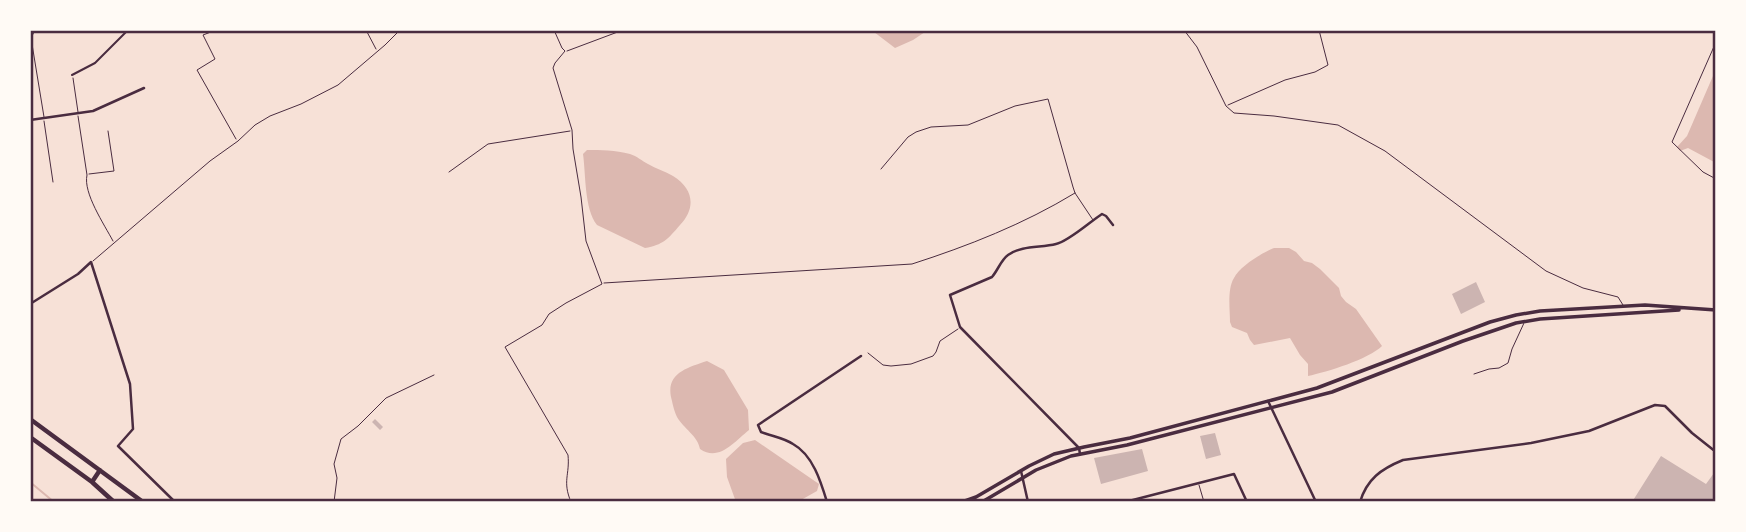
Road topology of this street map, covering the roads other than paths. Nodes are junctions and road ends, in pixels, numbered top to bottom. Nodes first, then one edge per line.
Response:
1 (35, 30) edge
2 (128, 30) edge
3 (216, 30) edge
4 (366, 30) edge
5 (400, 30) edge
6 (554, 30) edge
7 (623, 30) edge
8 (1184, 30) edge
9 (1319, 30) edge
10 (1716, 42) edge
11 (377, 51) junction
12 (565, 51) junction
13 (72, 75) joint
14 (144, 88) dead end
15 (1226, 106) junction
16 (78, 114) junction
17 (44, 118) junction
18 (30, 120) edge
19 (108, 131) dead end
20 (572, 131) junction
21 (238, 141) junction
22 (881, 169) dead end
23 (449, 172) dead end
24 (87, 175) junction
25 (1716, 179) edge
26 (53, 181) dead end
27 (1076, 193) junction
28 (1093, 220) junction
29 (1113, 225) dead end
30 (114, 243) junction
31 (92, 262) junction
32 (602, 284) junction
33 (30, 304) edge
34 (1625, 306) junction
35 (1688, 309) junction
36 (1716, 310) edge
37 (1625, 314) junction
38 (1524, 321) junction
39 (960, 327) junction
40 (868, 353) dead end
41 (861, 356) dead end
42 (1474, 374) dead end
43 (434, 375) dead end
44 (1268, 401) junction
45 (1271, 408) junction
46 (30, 419) edge
47 (30, 437) edge
48 (1079, 448) junction
49 (1716, 452) edge
50 (1080, 454) junction
51 (100, 470) junction
52 (1021, 471) junction
53 (1023, 478) junction
54 (92, 482) junction
55 (1199, 483) junction
56 (114, 502) edge
57 (143, 502) edge
58 (175, 502) edge
59 (334, 502) edge
60 (571, 502) edge
61 (827, 502) edge
62 (962, 502) edge
63 (982, 502) edge
64 (1028, 502) edge
65 (1125, 502) edge
66 (1204, 502) edge
67 (1247, 502) edge
68 (1316, 502) edge
69 (1360, 502) edge

1 - 17 lane
2 - 13 street
3 - 21 lane
4 - 11 lane
5 - 11 lane
6 - 12 lane
7 - 12 lane
8 - 15 lane
9 - 15 lane
10 - 25 lane
11 - 21 lane
12 - 20 lane
13 - 16 lane
14 - 16 street
15 - 34 lane
16 - 17 street
16 - 24 lane
17 - 18 street
17 - 26 lane
19 - 24 lane
20 - 23 lane
20 - 32 lane
21 - 30 lane
22 - 27 lane
24 - 30 lane
27 - 28 lane
27 - 32 lane
28 - 29 street
28 - 39 street
30 - 31 lane
31 - 33 street
31 - 58 street
32 - 60 lane
34 - 35 street
34 - 37 lane
34 - 44 street
35 - 36 street
35 - 37 street
37 - 38 street
38 - 42 lane
38 - 45 street
39 - 40 lane
39 - 48 street
41 - 61 street
43 - 59 lane
44 - 45 street
44 - 48 street
45 - 50 street
45 - 68 street
46 - 51 highway
47 - 54 highway
48 - 50 street
48 - 52 street
49 - 69 street
50 - 53 street
51 - 54 highway
51 - 57 highway
52 - 53 street
52 - 62 street
53 - 63 street
53 - 64 street
54 - 56 highway
55 - 65 street
55 - 66 lane
55 - 67 street

